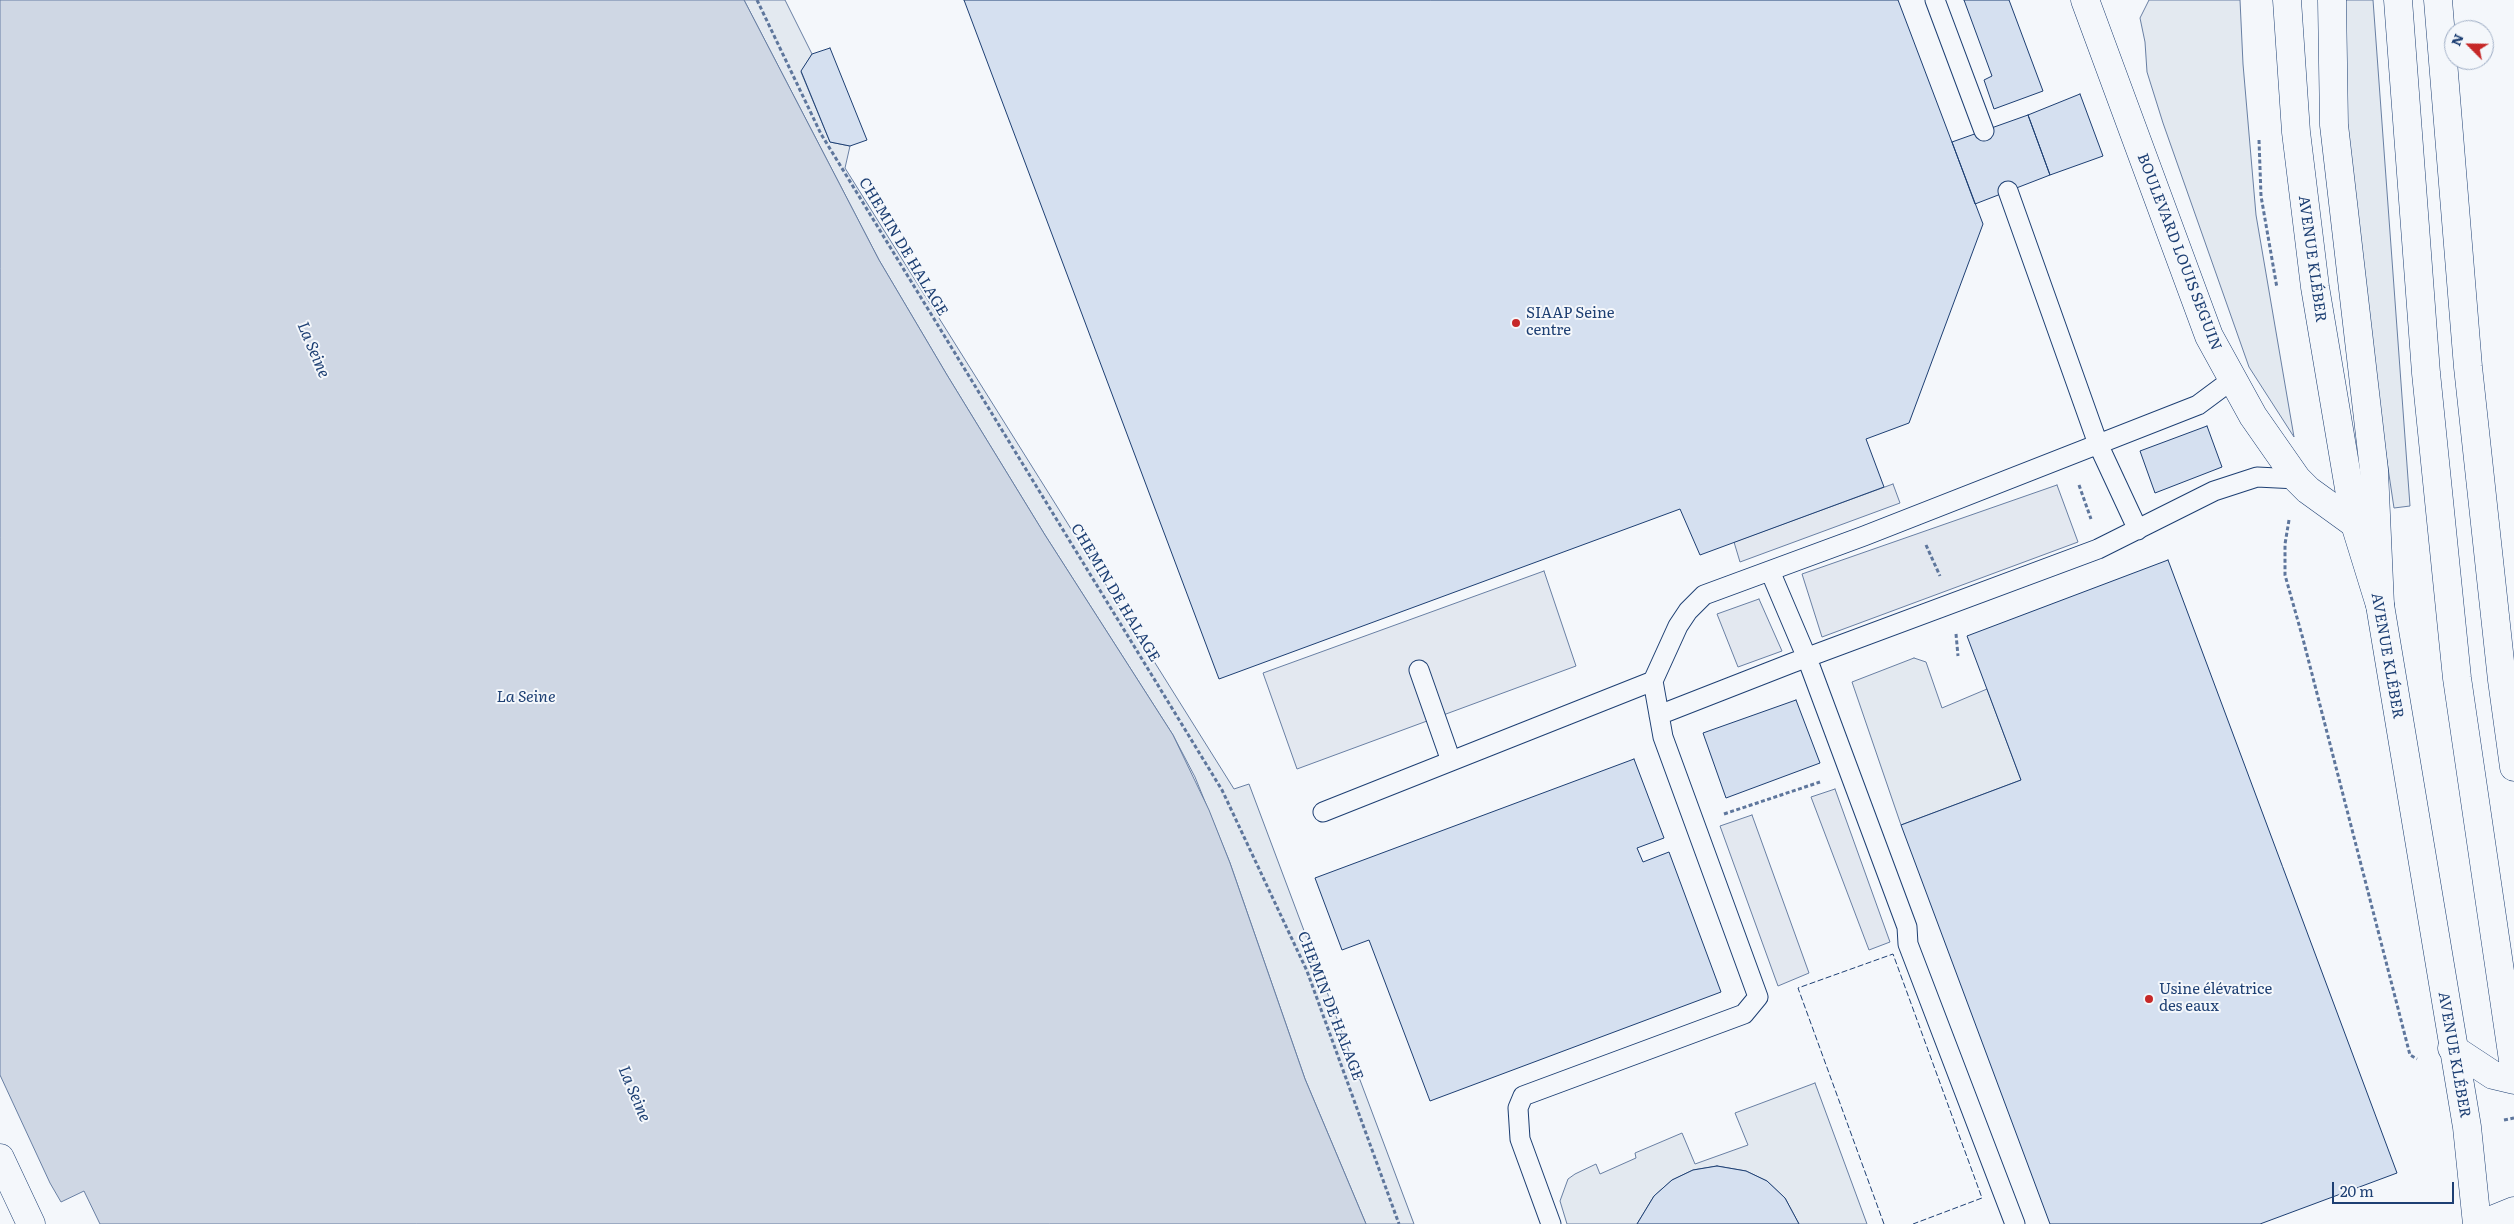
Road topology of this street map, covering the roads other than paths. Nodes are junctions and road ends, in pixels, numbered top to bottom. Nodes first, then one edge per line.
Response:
1 (1935, 0) edge
2 (2084, 0) edge
3 (2287, 0) edge
4 (2332, 0) edge
5 (2398, 0) edge
6 (2438, 0) edge
7 (1984, 130) dead end
8 (2008, 191) dead end
9 (2233, 379) junction
10 (2098, 444) junction
11 (2297, 479) junction
12 (2355, 524) junction
13 (2138, 530) junction
14 (1770, 571) junction
15 (2380, 605) junction
16 (1807, 658) junction
17 (1419, 670) dead end
18 (1653, 681) junction
19 (1659, 715) junction
20 (1451, 761) junction
21 (2514, 767) edge
22 (1323, 812) dead end
23 (2452, 1048) junction
24 (2514, 1067) edge
25 (2514, 1080) edge
26 (0, 1158) edge
27 (2514, 1210) edge
28 (31, 1224) edge
29 (1551, 1224) edge
30 (2015, 1224) edge
31 (2477, 1224) edge
32 (2482, 1224) edge

1 - 7 lane
2 - 9 main road, BOULEVARD LOUIS SEGUIN
3 - 12 main road, AVENUE KLÉBER
4 - 15 main road
5 - 24 main road
6 - 21 main road
8 - 10 lane
9 - 10 lane
9 - 11 main road, BOULEVARD LOUIS SEGUIN
10 - 13 lane
10 - 14 lane
11 - 12 main road, BOULEVARD LOUIS SEGUIN
11 - 13 lane
12 - 15 main road, AVENUE KLÉBER
13 - 16 lane
14 - 16 lane
14 - 18 lane
15 - 23 main road, AVENUE KLÉBER
16 - 19 lane
16 - 30 lane
17 - 20 lane
18 - 19 lane
18 - 20 lane
19 - 29 lane
20 - 22 lane
23 - 25 main road
23 - 31 main road, AVENUE KLÉBER
26 - 28 main road
27 - 32 main road

